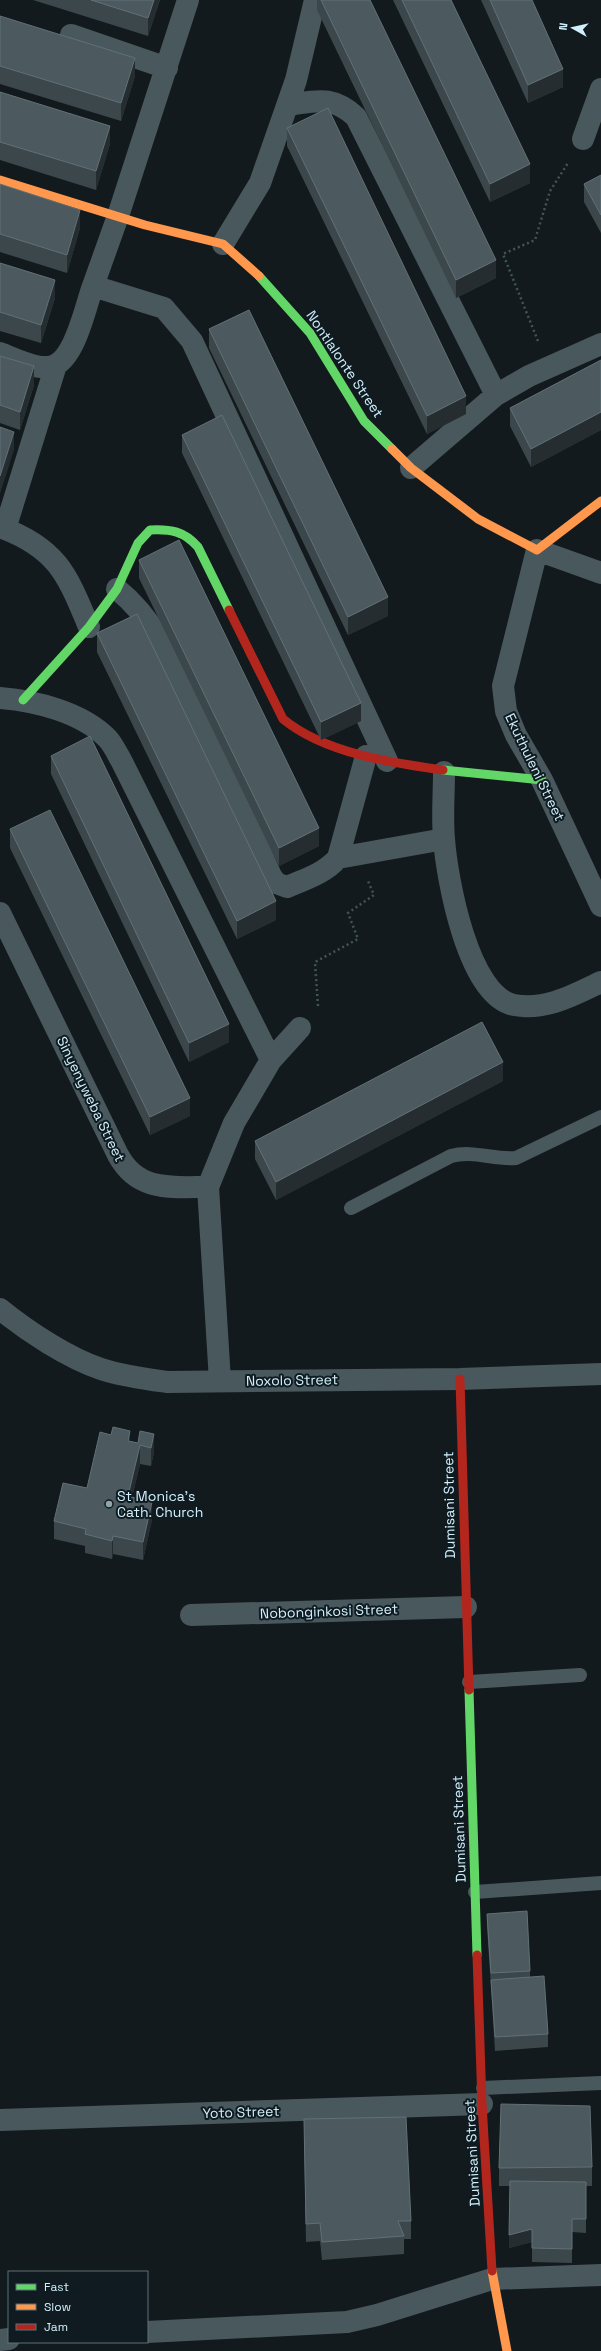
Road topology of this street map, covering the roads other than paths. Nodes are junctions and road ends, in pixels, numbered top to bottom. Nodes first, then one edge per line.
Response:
1 (188, 0) edge
2 (315, 0) edge
3 (71, 35) dead end
4 (167, 68) junction
5 (601, 89) edge
6 (288, 105) junction
7 (583, 139) road end
8 (0, 180) edge
9 (118, 216) junction
10 (222, 244) junction
11 (93, 286) junction
12 (601, 344) edge
13 (0, 353) edge
14 (56, 366) junction
15 (496, 395) junction
16 (411, 468) junction
17 (601, 501) edge
18 (2, 528) edge
19 (537, 550) junction
20 (601, 573) edge
21 (117, 589) junction
22 (89, 627) junction
23 (0, 698) edge
24 (23, 700) junction
25 (377, 758) junction
26 (444, 772) junction
27 (542, 780) junction
28 (444, 839) junction
29 (347, 856) junction
30 (601, 906) edge
31 (0, 913) edge
32 (601, 982) edge
33 (300, 1028) road end
34 (271, 1060) junction
35 (601, 1117) edge
36 (208, 1187) junction
37 (351, 1208) dead end
38 (0, 1309) edge
39 (601, 1374) edge
40 (460, 1379) junction
41 (220, 1381) junction
42 (466, 1607) junction
43 (191, 1615) dead end
44 (580, 1675) dead end
45 (469, 1682) junction
46 (601, 1883) edge
47 (475, 1892) junction
48 (601, 2083) edge
49 (483, 2096) junction
50 (0, 2120) edge
51 (601, 2275) edge
52 (492, 2279) junction
53 (148, 2332) edge
54 (507, 2351) edge

1 - 4 street
2 - 6 street
3 - 4 street
4 - 9 street
5 - 7 street
6 - 10 street
6 - 15 street
8 - 9 street, Nontlalonte Street
9 - 10 street, Nontlalonte Street
9 - 11 street
10 - 16 street, Nontlalonte Street
11 - 14 street
11 - 25 street
12 - 15 street
13 - 14 street
14 - 18 street
15 - 16 street
16 - 19 street, Nontlalonte Street
17 - 19 street
18 - 22 street
19 - 20 street
19 - 27 street, Ekuthuleni Street
21 - 22 street
21 - 25 street
21 - 29 street
22 - 24 street
23 - 24 street
24 - 34 street
25 - 26 street
25 - 29 street
26 - 27 street
26 - 28 street
27 - 30 street, Ekuthuleni Street
28 - 29 street
28 - 32 street
31 - 36 street, Sinyenyweba Street
33 - 34 street
34 - 36 street
35 - 37 lane
36 - 41 street
38 - 41 street, Noxolo Street
39 - 40 street, Noxolo Street
40 - 41 street, Noxolo Street
40 - 42 street, Dumisani Street
42 - 43 street, Nobonginkosi Street
42 - 45 street, Dumisani Street
44 - 45 lane
45 - 47 street, Dumisani Street
46 - 47 lane
47 - 49 street, Dumisani Street
48 - 49 lane
49 - 50 street, Yoto Street
49 - 52 street, Dumisani Street
51 - 52 street
52 - 53 street
52 - 54 street, Dumisani Street

